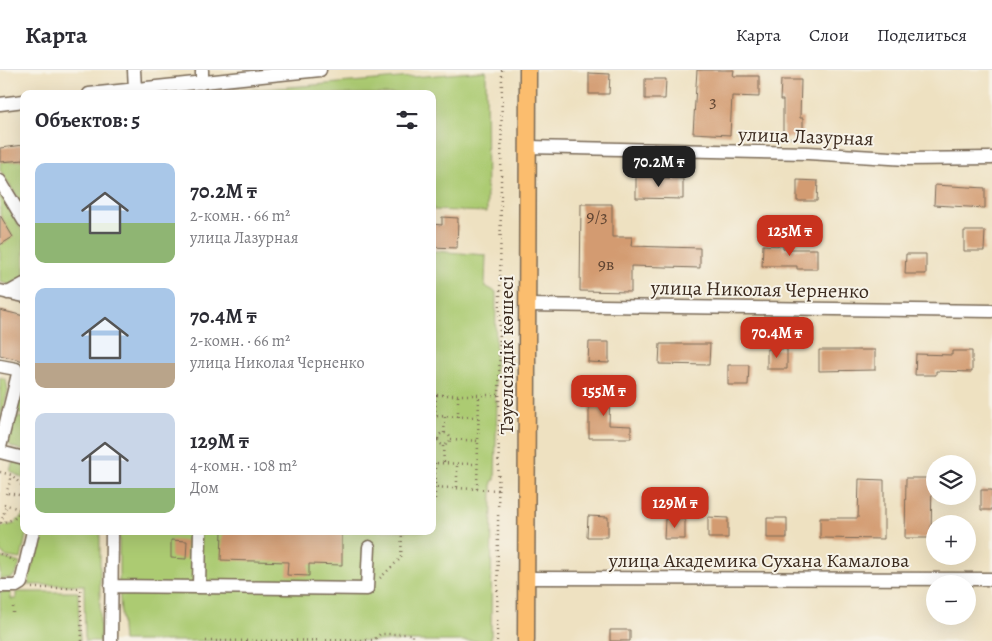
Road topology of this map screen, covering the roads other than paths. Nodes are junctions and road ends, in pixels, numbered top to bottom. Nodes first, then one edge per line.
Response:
1 (134, 70) edge
2 (202, 70) edge
3 (320, 70) edge
4 (528, 70) edge
5 (202, 83) junction
6 (135, 89) junction
7 (128, 90) edge
8 (20, 102) edge
9 (0, 104) edge
10 (528, 147) junction
11 (992, 158) edge
12 (0, 181) edge
13 (20, 214) edge
14 (20, 286) edge
15 (4, 292) edge
16 (20, 295) edge
17 (527, 305) junction
18 (992, 310) edge
19 (0, 366) edge
20 (20, 374) edge
21 (20, 378) edge
22 (0, 447) edge
23 (0, 452) edge
24 (20, 457) edge
25 (32, 535) edge
26 (112, 535) edge
27 (200, 535) edge
28 (369, 547) dead end
29 (526, 578) junction
30 (992, 579) edge
31 (0, 586) edge
32 (112, 586) junction
33 (199, 587) junction
34 (111, 641) edge
35 (526, 641) edge

1 - 6 street
2 - 5 street
3 - 5 street
4 - 10 main road, Тәуелсіздік көшесі
5 - 6 street
6 - 7 street
8 - 9 street
10 - 11 street, улица Лазурная
10 - 17 main road, Тәуелсіздік көшесі
12 - 13 street
14 - 15 street
15 - 16 street
17 - 18 street, улица Николая Черненко
17 - 29 main road, Тәуелсіздік көшесі
19 - 20 street
21 - 22 street
23 - 24 street
25 - 31 street
26 - 32 street
27 - 33 street
28 - 33 street
29 - 30 street, улица Академика Сухана Камалова
29 - 35 main road, Тәуелсіздік көшесі
32 - 33 street
32 - 34 street

